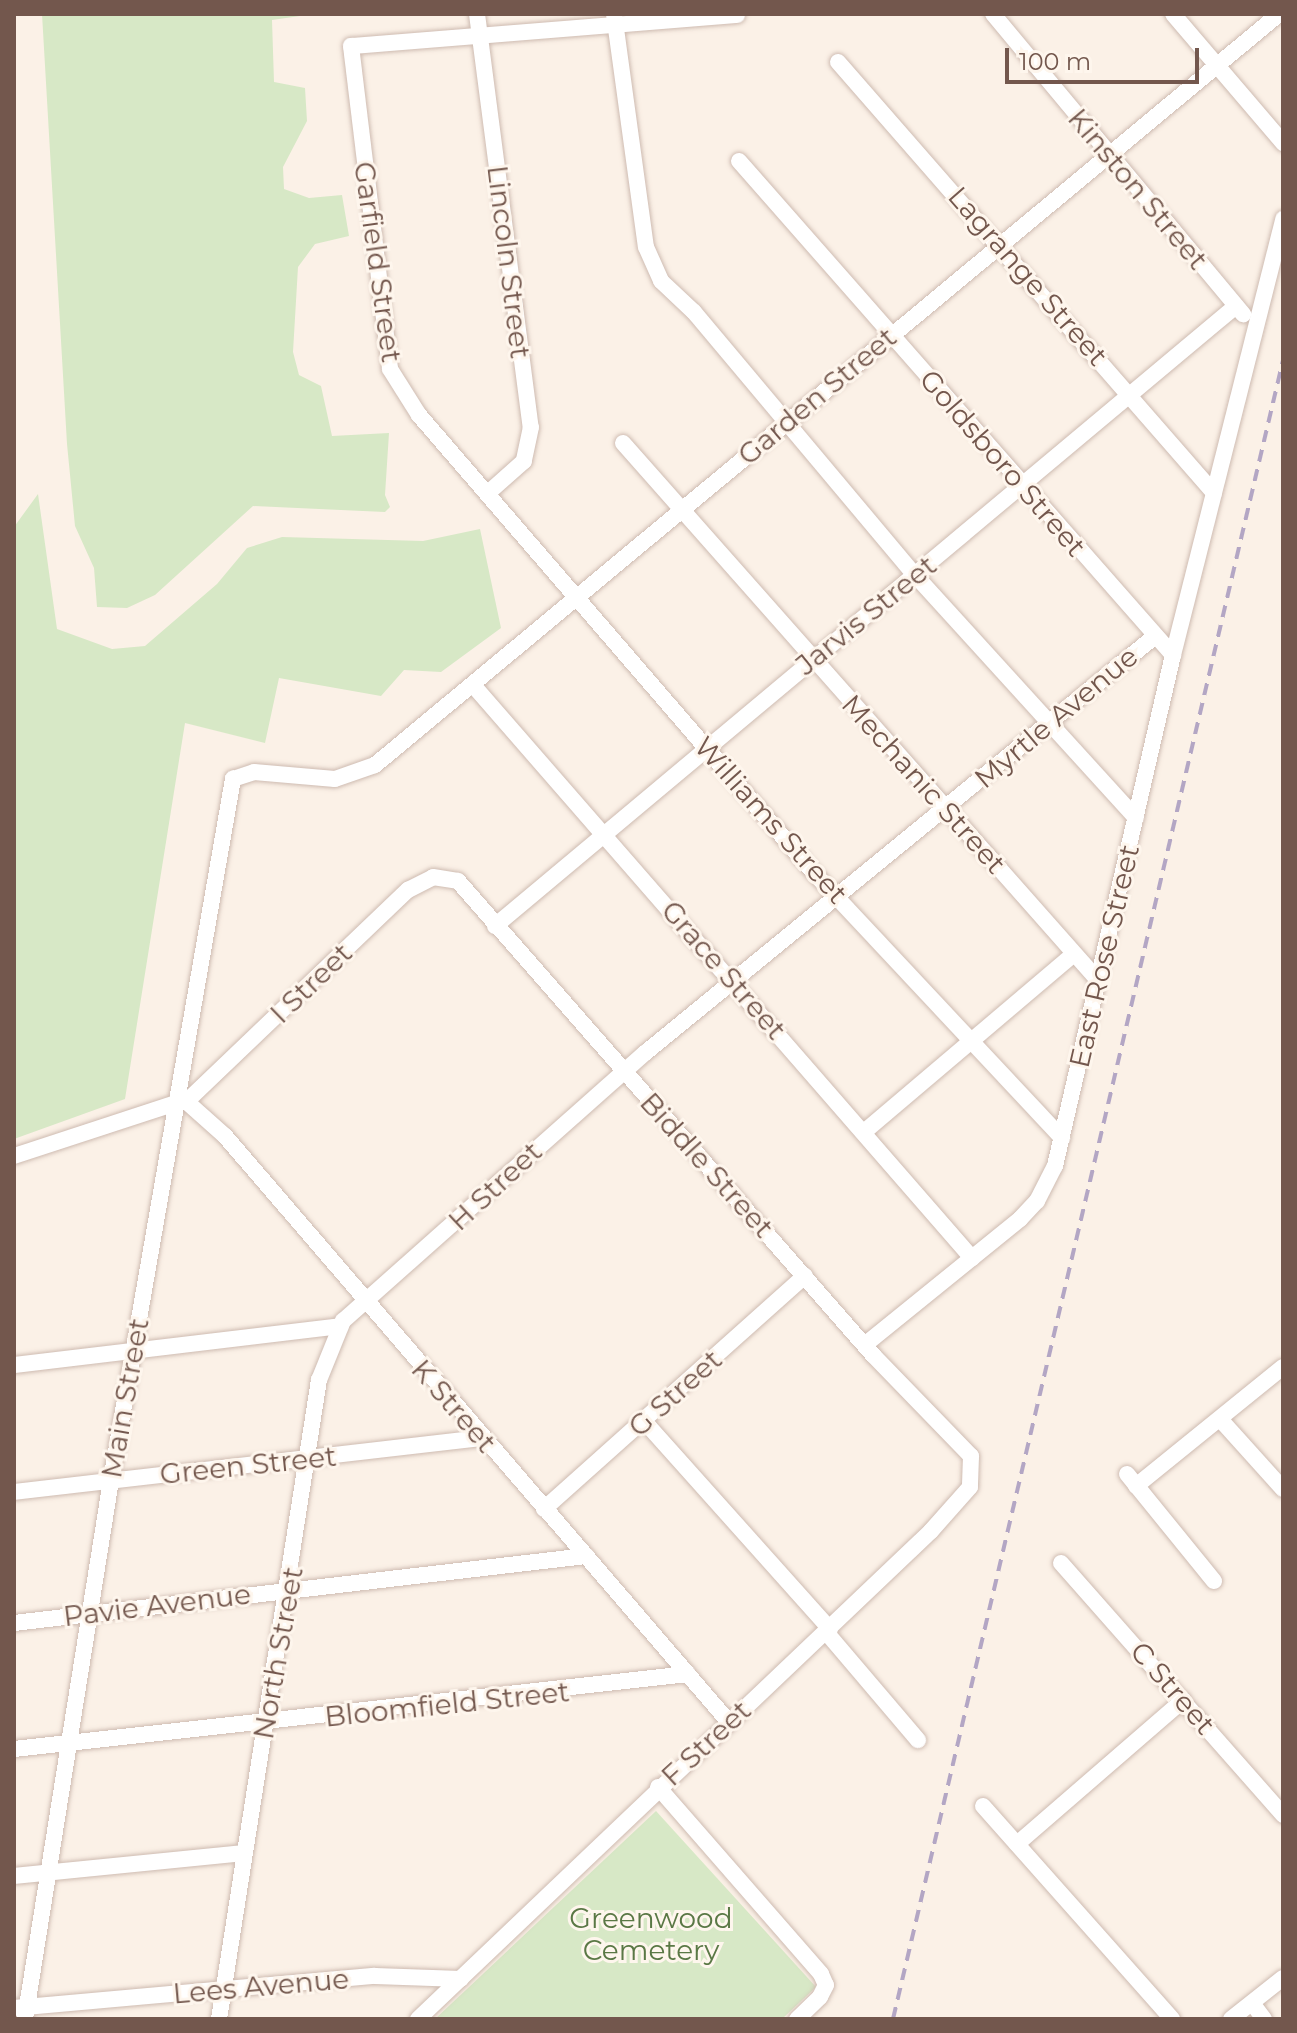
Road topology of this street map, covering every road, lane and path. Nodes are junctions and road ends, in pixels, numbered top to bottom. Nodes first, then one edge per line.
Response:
1 (477, 14) edge
2 (993, 14) edge
3 (1173, 14) edge
4 (1279, 14) edge
5 (737, 15) edge
6 (614, 19) edge
7 (480, 34) junction
8 (838, 62) dead end
9 (1217, 65) junction
10 (1283, 143) edge
11 (1107, 156) junction
12 (739, 161) dead end
13 (1283, 219) edge
14 (999, 244) junction
15 (1236, 306) junction
16 (1254, 326) junction
17 (891, 335) junction
18 (1131, 395) junction
19 (785, 425) junction
20 (623, 443) dead end
21 (1023, 485) junction
22 (488, 493) junction
23 (1214, 493) junction
24 (680, 510) junction
25 (915, 575) junction
26 (575, 597) junction
27 (1154, 637) junction
28 (1173, 655) junction
29 (813, 659) junction
30 (473, 685) junction
31 (1048, 723) junction
32 (707, 747) junction
33 (233, 779) joint
34 (944, 809) junction
35 (1136, 818) junction
36 (606, 833) junction
37 (442, 876) joint
38 (839, 898) junction
39 (495, 926) junction
40 (1074, 954) junction
41 (1098, 980) junction
42 (735, 983) junction
43 (970, 1041) junction
44 (626, 1073) junction
45 (180, 1099) junction
46 (864, 1132) junction
47 (1062, 1138) junction
48 (14, 1156) edge
49 (972, 1258) junction
50 (805, 1276) junction
51 (366, 1302) junction
52 (341, 1326) junction
53 (867, 1343) junction
54 (134, 1349) junction
55 (14, 1365) edge
56 (1283, 1367) edge
57 (1220, 1419) junction
58 (644, 1421) junction
59 (482, 1438) junction
60 (971, 1456) joint
61 (310, 1457) junction
62 (111, 1480) junction
63 (1283, 1489) edge
64 (14, 1492) edge
65 (544, 1509) junction
66 (586, 1556) junction
67 (1061, 1563) dead end
68 (1214, 1581) dead end
69 (290, 1589) junction
70 (90, 1614) junction
71 (14, 1623) edge
72 (828, 1631) junction
73 (688, 1674) junction
74 (1183, 1700) junction
75 (728, 1721) junction
76 (266, 1723) junction
77 (918, 1740) dead end
78 (69, 1742) junction
79 (14, 1749) edge
80 (658, 1787) junction
81 (983, 1806) dead end
82 (1283, 1815) edge
83 (1017, 1844) junction
84 (244, 1853) junction
85 (49, 1873) junction
86 (14, 1876) edge
87 (1283, 1978) edge
88 (461, 1979) junction
89 (224, 1988) junction
90 (1252, 2003) junction
91 (22, 2011) edge
92 (219, 2019) edge
93 (418, 2019) edge
94 (797, 2019) edge
95 (1172, 2019) edge
96 (1231, 2019) edge
97 (1264, 2019) edge

1 - 7 street, Lincoln Street
2 - 11 street, Kinston Street
3 - 9 street
4 - 9 street, Garden Street
5 - 6 street
6 - 7 street
6 - 19 street
7 - 22 street, Lincoln Street
7 - 22 street, Garfield Street
8 - 14 street, Lagrange Street
9 - 10 street
9 - 11 street, Garden Street
11 - 14 street, Garden Street
11 - 15 street, Kinston Street
12 - 17 street, Goldsboro Street
13 - 16 street, East Rose Street
14 - 17 street, Garden Street
14 - 18 street, Lagrange Street
15 - 16 street, Kinston Street
15 - 18 street, Jarvis Street
16 - 23 street, East Rose Street
17 - 19 street, Garden Street
17 - 21 street, Goldsboro Street
18 - 21 street, Jarvis Street
18 - 23 street, Lagrange Street
19 - 24 street, Garden Street
19 - 25 street
20 - 24 street, Mechanic Street
21 - 25 street, Jarvis Street
21 - 27 street, Goldsboro Street
22 - 26 street, Williams Street
23 - 28 street, East Rose Street
24 - 26 street, Garden Street
24 - 29 street, Mechanic Street
25 - 29 street, Jarvis Street
25 - 31 street
26 - 30 street, Garden Street
26 - 32 street, Williams Street
27 - 28 street, Goldsboro Street
27 - 31 street, Myrtle Avenue
28 - 35 street, East Rose Street
29 - 32 street, Jarvis Street
29 - 34 street, Mechanic Street
30 - 33 street, Garden Street
30 - 36 street, Grace Street
31 - 34 street, Myrtle Avenue
31 - 35 street
32 - 36 street, Jarvis Street
32 - 38 street, Williams Street
33 - 45 street, Main Street
34 - 38 street, Myrtle Avenue
34 - 40 street, Mechanic Street
35 - 41 street, East Rose Street
36 - 39 street, Jarvis Street
36 - 42 street, Grace Street
37 - 39 street, Biddle Street
37 - 45 street, I Street
38 - 42 street, Myrtle Avenue
38 - 43 street, Williams Street
39 - 44 street, Biddle Street
40 - 41 street, Mechanic Street
40 - 43 street
41 - 47 street, East Rose Street
42 - 44 street, Myrtle Avenue
42 - 46 street, Grace Street
43 - 46 street
43 - 47 street, Williams Street
44 - 50 street, Biddle Street
44 - 51 street, H Street
45 - 48 street
45 - 51 street, K Street
45 - 54 street, Main Street
46 - 49 street, Grace Street
47 - 49 street, East Rose Street
49 - 53 street, East Rose Street
50 - 53 street, Biddle Street
50 - 58 street, G Street
51 - 52 street, North Street
51 - 59 street, K Street
52 - 54 street
52 - 61 street, North Street
53 - 60 street, Biddle Street
54 - 55 street
54 - 62 street, Main Street
56 - 57 street
57 - 63 street
57 - 68 street
58 - 65 street, G Street
58 - 72 street
59 - 61 street, Green Street
59 - 65 street, K Street
60 - 72 street, F Street
61 - 62 street, Green Street
61 - 69 street, North Street
62 - 64 street, Green Street
62 - 70 street, Main Street
65 - 66 street, K Street
66 - 69 street, Pavie Avenue
66 - 73 street, K Street
67 - 74 street, C Street
69 - 70 street, Pavie Avenue
69 - 76 street, North Street
70 - 71 street, Pavie Avenue
70 - 78 street, Main Street
72 - 75 street, F Street
72 - 77 street
73 - 75 street, K Street
73 - 76 street, Bloomfield Street
74 - 82 street, C Street
74 - 83 street
75 - 80 street, F Street
76 - 78 street, Bloomfield Street
76 - 84 street, North Street
78 - 79 street, Bloomfield Street
78 - 85 street, Main Street
80 - 88 street, F Street
80 - 94 street
81 - 83 street
83 - 95 street
84 - 85 street
84 - 89 street, North Street
85 - 86 street
85 - 91 street, Main Street
87 - 90 street
88 - 89 street, Lees Avenue
88 - 93 street, F Street
89 - 91 street, Lees Avenue
89 - 92 street, North Street
90 - 96 street
90 - 97 street

